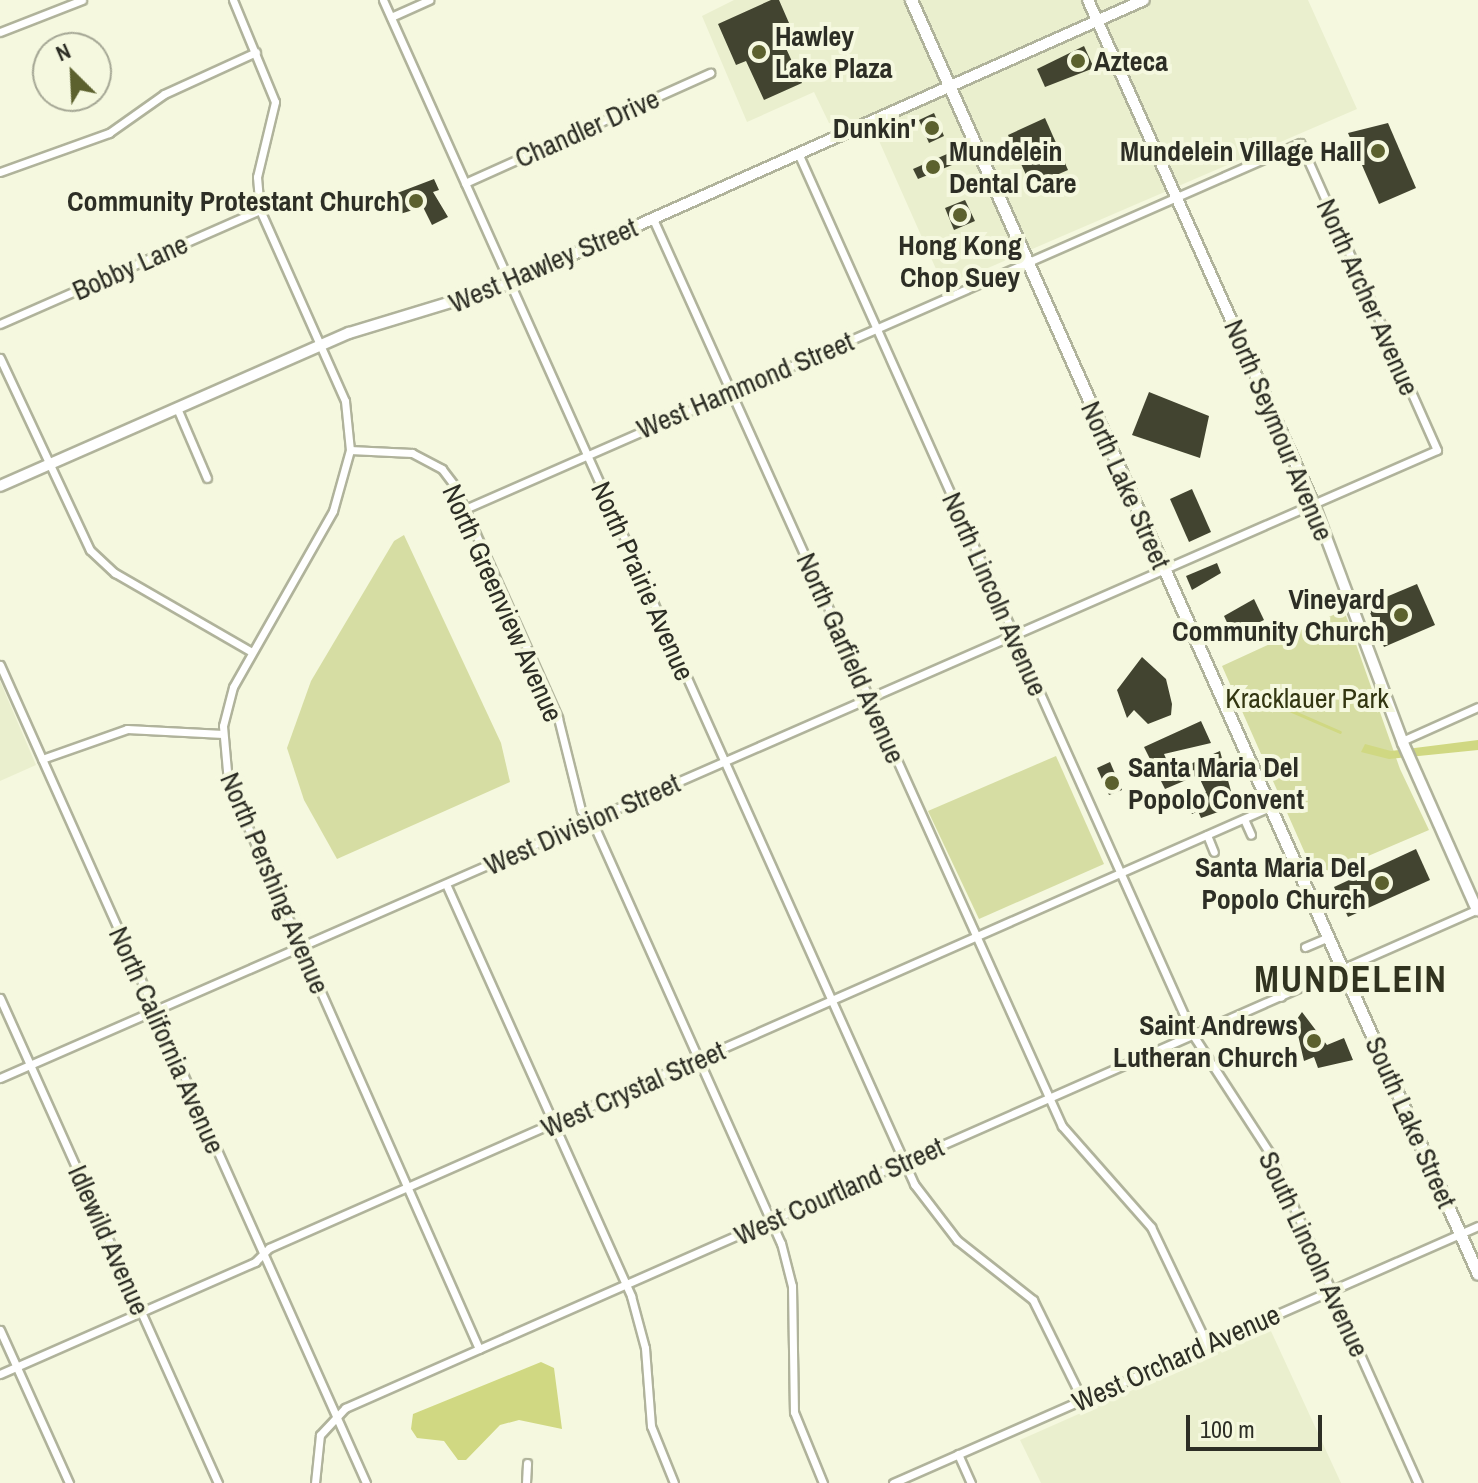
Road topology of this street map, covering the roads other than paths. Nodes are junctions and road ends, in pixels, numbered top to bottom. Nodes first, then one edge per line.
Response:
1 (82, 0) edge
2 (233, 0) edge
3 (383, 0) edge
4 (429, 0) edge
5 (911, 0) edge
6 (1088, 0) edge
7 (1144, 0) edge
8 (391, 17) junction
9 (1098, 21) junction
10 (0, 32) edge
11 (256, 52) junction
12 (710, 73) dead end
13 (949, 86) junction
14 (1300, 143) joint
15 (798, 153) junction
16 (0, 172) edge
17 (465, 183) junction
18 (1177, 198) junction
19 (260, 210) junction
20 (653, 219) junction
21 (1027, 263) junction
22 (510, 283) junction
23 (0, 324) edge
24 (877, 329) junction
25 (321, 345) junction
26 (0, 358) edge
27 (732, 391) junction
28 (177, 408) junction
29 (350, 450) junction
30 (1437, 450) joint
31 (586, 453) junction
32 (49, 465) junction
33 (207, 478) dead end
34 (0, 486) edge
35 (1314, 505) junction
36 (465, 509) junction
37 (1164, 571) junction
38 (1014, 636) junction
39 (252, 652) junction
40 (0, 665) edge
41 (869, 698) junction
42 (1478, 707) edge
43 (223, 734) junction
44 (1402, 742) junction
45 (42, 759) junction
46 (724, 761) junction
47 (1270, 807) junction
48 (1244, 819) junction
49 (589, 821) junction
50 (1207, 835) junction
51 (1251, 835) dead end
52 (1214, 852) dead end
53 (1119, 873) junction
54 (446, 884) junction
55 (1478, 910) edge
56 (1328, 937) junction
57 (976, 938) junction
58 (300, 947) junction
59 (1305, 947) dead end
60 (1343, 970) junction
61 (1271, 975) dead end
62 (1281, 997) junction
63 (0, 998) edge
64 (831, 1001) junction
65 (154, 1011) junction
66 (1193, 1035) junction
67 (700, 1059) junction
68 (30, 1064) junction
69 (0, 1078) edge
70 (1049, 1099) junction
71 (553, 1124) junction
72 (904, 1162) junction
73 (408, 1187) junction
74 (772, 1221) junction
75 (1478, 1226) edge
76 (1460, 1234) junction
77 (264, 1255) junction
78 (1478, 1274) edge
79 (626, 1285) junction
80 (1331, 1290) junction
81 (141, 1313) junction
82 (0, 1330) edge
83 (1207, 1344) junction
84 (479, 1349) junction
85 (17, 1367) junction
86 (0, 1374) edge
87 (1082, 1399) junction
88 (336, 1415) junction
89 (958, 1454) junction
90 (527, 1463) dead end
91 (69, 1483) edge
92 (218, 1483) edge
93 (315, 1483) edge
94 (366, 1483) edge
95 (526, 1483) edge
96 (674, 1483) edge
97 (823, 1483) edge
98 (893, 1483) edge
99 (971, 1483) edge
100 (1418, 1483) edge

1 - 10 street
2 - 11 street
3 - 8 street, North Prairie Avenue
4 - 8 street
5 - 13 main road, North Lake Street
6 - 9 street, North Seymour Avenue
7 - 9 street, West Hawley Street
8 - 17 street, North Prairie Avenue
9 - 13 street, West Hawley Street
9 - 18 street, North Seymour Avenue
11 - 16 street
11 - 19 street
12 - 17 street, Chandler Drive
13 - 15 street, West Hawley Street
13 - 21 main road, North Lake Street
14 - 18 street, West Hammond Street
14 - 30 street, North Archer Avenue
15 - 20 street, West Hawley Street
15 - 24 street, North Lincoln Avenue
17 - 22 street, North Prairie Avenue
18 - 21 street, West Hammond Street
18 - 35 street, North Seymour Avenue
19 - 23 street, Bobby Lane
19 - 25 street
20 - 22 street, West Hawley Street
20 - 27 street, North Garfield Avenue
21 - 24 street, West Hammond Street
21 - 37 main road, North Lake Street
22 - 25 street, West Hawley Street
22 - 31 street, North Prairie Avenue
24 - 27 street, West Hammond Street
24 - 38 street, North Lincoln Avenue
25 - 28 street, West Hawley Street
25 - 29 street
26 - 32 street
27 - 31 street, West Hammond Street
27 - 41 street, North Garfield Avenue
28 - 32 street, West Hawley Street
28 - 33 street
29 - 36 street, North Greenview Avenue
29 - 39 street, North Pershing Avenue
30 - 35 street, West Division Street
31 - 36 street, West Hammond Street
31 - 46 street, North Prairie Avenue
32 - 34 street, West Hawley Street
32 - 39 street
35 - 37 street, West Division Street
35 - 44 street, North Seymour Avenue
36 - 49 street, North Greenview Avenue
37 - 38 street, West Division Street
37 - 47 main road, North Lake Street
38 - 41 street, West Division Street
38 - 53 street, North Lincoln Avenue
39 - 43 street, North Pershing Avenue
40 - 45 street, North California Avenue
41 - 46 street, West Division Street
41 - 57 street, North Garfield Avenue
42 - 44 street
43 - 45 street
43 - 58 street, North Pershing Avenue
44 - 55 street, North Seymour Avenue
45 - 65 street, North California Avenue
46 - 49 street, West Division Street
46 - 64 street, North Prairie Avenue
47 - 48 street, West Crystal Street
47 - 56 main road, North Lake Street
48 - 50 street, West Crystal Street
48 - 51 street
49 - 54 street, West Division Street
49 - 67 street, North Greenview Avenue
50 - 52 street
50 - 53 street, West Crystal Street
53 - 57 street, West Crystal Street
53 - 66 street, North Lincoln Avenue
54 - 58 street, West Division Street
54 - 71 street
55 - 60 street, West Courtland Street
56 - 59 street
56 - 60 main road, North Lake Street
57 - 64 street, West Crystal Street
57 - 70 street, North Garfield Avenue
58 - 65 street, West Division Street
58 - 73 street, North Pershing Avenue
60 - 62 street, West Courtland Street
60 - 76 main road, South Lake Street
61 - 62 street
62 - 66 street, West Courtland Street
63 - 68 street, Idlewild Avenue
64 - 67 street, West Crystal Street
64 - 72 street, North Prairie Avenue
65 - 68 street, West Division Street
65 - 77 street, North California Avenue
66 - 70 street, West Courtland Street
66 - 80 street, South Lincoln Avenue
67 - 71 street, West Crystal Street
67 - 74 street, North Greenview Avenue
68 - 69 street, West Division Street
68 - 81 street, Idlewild Avenue
70 - 72 street, West Courtland Street
70 - 83 street, North Garfield Avenue
71 - 73 street, West Crystal Street
71 - 79 street
72 - 74 street, West Courtland Street
72 - 87 street, North Prairie Avenue
73 - 77 street, West Crystal Street
73 - 84 street, North Pershing Avenue
74 - 79 street, West Courtland Street
74 - 97 street, North Greenview Avenue
75 - 76 street, West Orchard Avenue
76 - 78 main road, South Lake Street
76 - 80 street, West Orchard Avenue
77 - 81 street, West Crystal Street
77 - 88 street, North California Avenue
79 - 84 street, West Courtland Street
79 - 96 street
80 - 83 street, West Orchard Avenue
80 - 100 street, South Lincoln Avenue
81 - 85 street, West Crystal Street
81 - 92 street, Idlewild Avenue
82 - 85 street
83 - 87 street, West Orchard Avenue
84 - 88 street, West Courtland Street
85 - 86 street, West Crystal Street
85 - 91 street
87 - 89 street, West Orchard Avenue
88 - 93 street
88 - 94 street, North California Avenue
89 - 98 street, West Orchard Avenue
89 - 99 street
90 - 95 street

